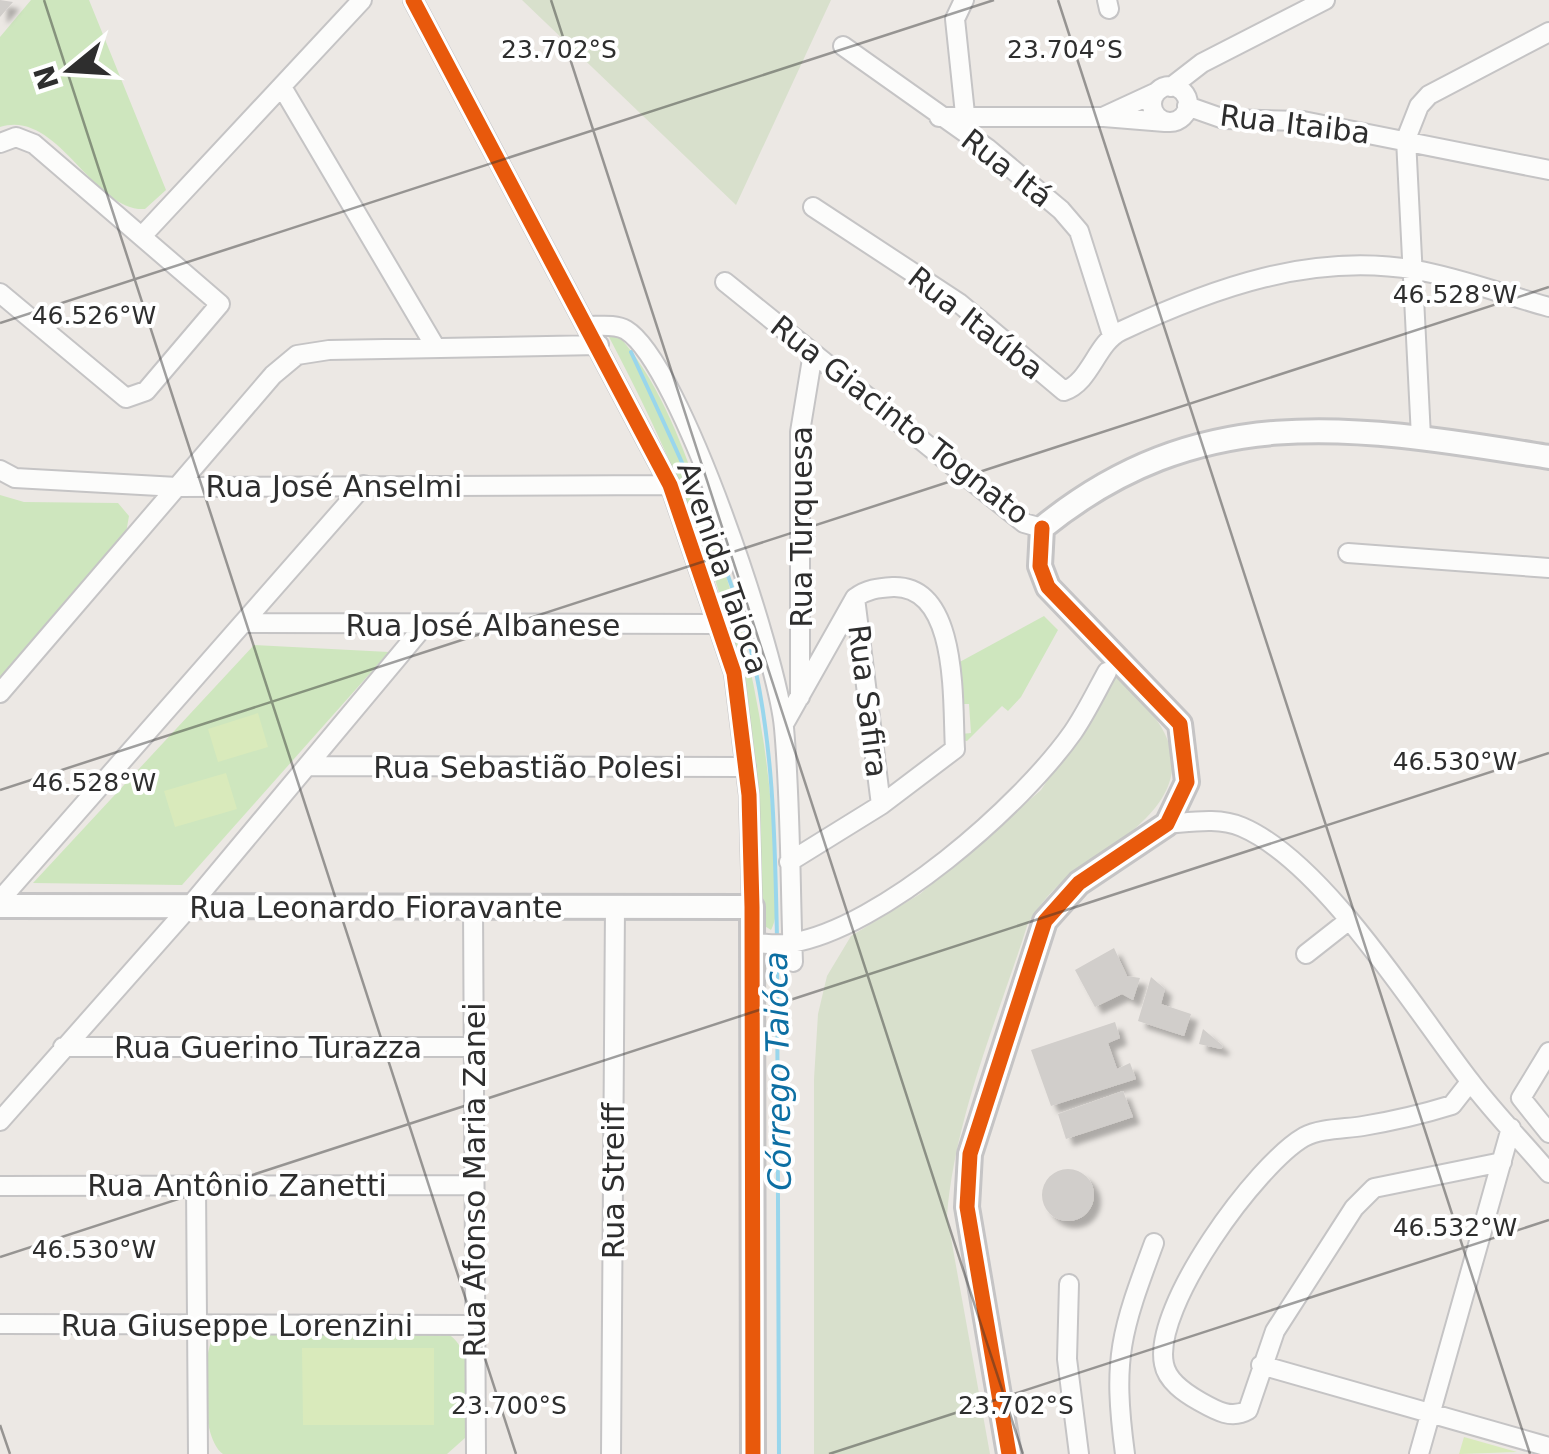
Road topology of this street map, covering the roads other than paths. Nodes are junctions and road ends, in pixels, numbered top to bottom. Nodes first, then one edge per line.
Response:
1 (362, 0) edge
2 (413, 0) edge
3 (964, 0) edge
4 (1325, 0) edge
5 (1549, 32) edge
6 (843, 46) dead end
7 (282, 87) junction
8 (1164, 89) junction
9 (965, 114) junction
10 (1006, 115) junction
11 (939, 116) junction
12 (1176, 116) junction
13 (1104, 117) junction
14 (1406, 139) junction
15 (0, 142) edge
16 (987, 148) junction
17 (1549, 170) edge
18 (813, 206) dead end
19 (142, 236) junction
20 (1414, 270) junction
21 (725, 282) dead end
22 (0, 293) edge
23 (1549, 307) edge
24 (589, 326) junction
25 (1112, 335) junction
26 (599, 345) junction
27 (436, 348) junction
28 (813, 353) junction
29 (1420, 436) junction
30 (1549, 457) edge
31 (0, 470) edge
32 (364, 484) junction
33 (670, 484) junction
34 (177, 486) junction
35 (1042, 528) junction
36 (1348, 553) dead end
37 (1549, 568) edge
38 (855, 598) junction
39 (246, 623) junction
40 (719, 624) junction
41 (424, 626) junction
42 (1107, 672) dead end
43 (0, 693) edge
44 (800, 703) junction
45 (784, 724) junction
46 (309, 766) junction
47 (746, 767) junction
48 (881, 805) junction
49 (1167, 824) junction
50 (789, 862) junction
51 (0, 903) edge
52 (190, 906) junction
53 (474, 907) junction
54 (615, 907) junction
55 (752, 908) junction
56 (1348, 921) junction
57 (777, 947) junction
58 (1306, 954) dead end
59 (64, 1047) junction
60 (473, 1047) junction
61 (1549, 1052) edge
62 (1470, 1082) junction
63 (0, 1121) edge
64 (1511, 1128) junction
65 (1549, 1133) edge
66 (1502, 1162) junction
67 (1549, 1173) edge
68 (196, 1185) junction
69 (474, 1185) junction
70 (0, 1186) edge
71 (1154, 1242) dead end
72 (1069, 1284) dead end
73 (0, 1324) edge
74 (198, 1324) junction
75 (474, 1324) junction
76 (1261, 1366) junction
77 (1430, 1412) junction
78 (1549, 1447) edge
79 (198, 1454) edge
80 (476, 1454) edge
81 (611, 1454) edge
82 (753, 1454) edge
83 (1009, 1454) edge
84 (1079, 1454) edge
85 (1124, 1454) edge
86 (1419, 1454) edge

1 - 7 street
2 - 24 street, Avenida Taioca
3 - 9 street
4 - 8 street
5 - 14 street
6 - 11 street, Rua Itá
7 - 19 street
7 - 27 street
8 - 12 street
8 - 12 street
8 - 13 street
9 - 10 street
9 - 11 street
10 - 13 street
10 - 16 street
11 - 16 street, Rua Itá
12 - 13 street
12 - 14 street, Rua Itaiba
14 - 17 street
14 - 20 street, Rua Itaiba
15 - 19 street
16 - 25 street, Rua Itá
18 - 25 street, Rua Itaúba
19 - 22 street
20 - 23 street, Rua Itaúba
20 - 25 street, Rua Itaúba
20 - 29 street, Rua Itaiba
21 - 28 street, Rua Giacinto Tognato
24 - 26 street, Avenida Taioca
24 - 45 street
26 - 27 street
26 - 33 street, Avenida Taioca
27 - 34 street
28 - 35 street, Rua Giacinto Tognato
28 - 44 street, Rua Turquesa
29 - 30 street
29 - 35 street
31 - 34 street, Rua José Anselmi
32 - 33 street, Rua José Anselmi
32 - 34 street, Rua José Anselmi
32 - 39 street
33 - 40 street, Avenida Taioca
34 - 43 street
35 - 49 street, Rua Giacinto Tognato
36 - 37 street
38 - 44 street
38 - 48 street, Rua Safira
38 - 48 street
39 - 41 street, Rua José Albanese
39 - 51 street
40 - 41 street, Rua José Albanese
40 - 47 street, Avenida Taioca
41 - 46 street
42 - 57 street
44 - 45 street
45 - 50 street
46 - 47 street, Rua Sebastião Polesi
46 - 52 street
47 - 55 street, Avenida Taioca
48 - 50 street
49 - 56 street
49 - 83 street
50 - 57 street
51 - 52 street, Rua Leonardo Fioravante
52 - 53 street, Rua Leonardo Fioravante
52 - 59 street
53 - 54 street, Rua Leonardo Fioravante
53 - 60 street, Rua Afonso Maria Zanei
54 - 55 street, Rua Leonardo Fioravante
54 - 81 street, Rua Streiff
55 - 57 street, Avenida Taioca
56 - 58 street
56 - 62 street
57 - 82 street, Avenida Taioca
59 - 60 street, Rua Guerino Turazza
59 - 63 street
60 - 69 street, Rua Afonso Maria Zanei
61 - 65 street
62 - 64 street
62 - 76 street
64 - 66 street
64 - 67 street
66 - 76 street
66 - 77 street
68 - 69 street, Rua Antônio Zanetti
68 - 70 street, Rua Antônio Zanetti
68 - 74 street
69 - 75 street, Rua Afonso Maria Zanei
71 - 85 street
72 - 84 street
73 - 74 street, Rua Giuseppe Lorenzini
74 - 75 street, Rua Giuseppe Lorenzini
74 - 79 street
75 - 80 street, Rua Afonso Maria Zanei
76 - 77 street
77 - 78 street
77 - 86 street

